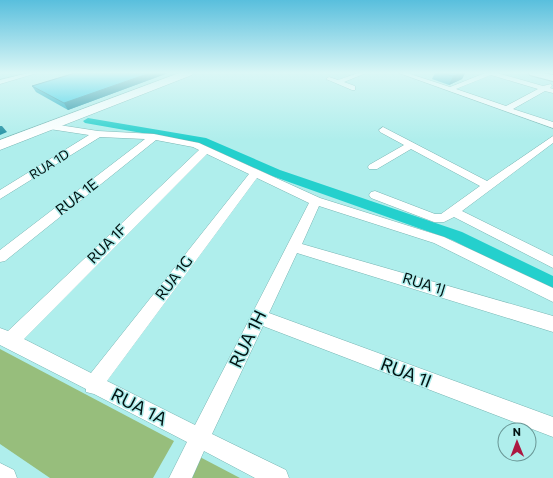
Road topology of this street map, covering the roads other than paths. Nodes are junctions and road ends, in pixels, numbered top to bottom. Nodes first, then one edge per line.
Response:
1 (128, 95) edge
2 (469, 95) edge
3 (531, 95) edge
4 (508, 109) junction
5 (553, 125) edge
6 (46, 126) junction
7 (383, 130) dead end
8 (98, 134) junction
9 (154, 137) junction
10 (553, 139) edge
11 (0, 144) edge
12 (410, 145) junction
13 (206, 149) junction
14 (52, 161) junction
15 (373, 167) dead end
16 (256, 172) junction
17 (0, 183) edge
18 (488, 186) junction
19 (0, 195) edge
20 (375, 195) dead end
21 (316, 201) junction
22 (453, 211) junction
23 (432, 224) junction
24 (295, 246) junction
25 (0, 257) edge
26 (553, 262) edge
27 (553, 295) edge
28 (260, 317) junction
29 (553, 324) edge
30 (5, 338) edge
31 (93, 384) junction
32 (553, 427) edge
33 (200, 438) junction
34 (0, 474) edge
35 (6, 478) edge
36 (180, 478) edge
37 (278, 478) edge

1 - 6 main road
2 - 4 street
3 - 4 street
4 - 5 street
6 - 8 street
6 - 11 main road
7 - 12 street
8 - 9 street
8 - 14 street, RUA 1D
9 - 13 street
9 - 25 street, RUA 1E
10 - 18 street
12 - 15 street
12 - 18 street
13 - 16 street
13 - 30 street, RUA 1F
14 - 17 street
14 - 19 street, RUA 1D
16 - 21 street
16 - 31 street, RUA 1G
18 - 22 street
20 - 23 street
21 - 23 street
21 - 24 street, RUA 1H
22 - 23 street
22 - 26 street
23 - 27 street
24 - 28 street, RUA 1H
24 - 29 street, RUA 1J
28 - 32 street, RUA 1I
28 - 33 street, RUA 1H
30 - 31 street, RUA 1A
31 - 33 street, RUA 1A
33 - 36 street, RUA 1H
33 - 37 street, RUA 1A
34 - 35 street

